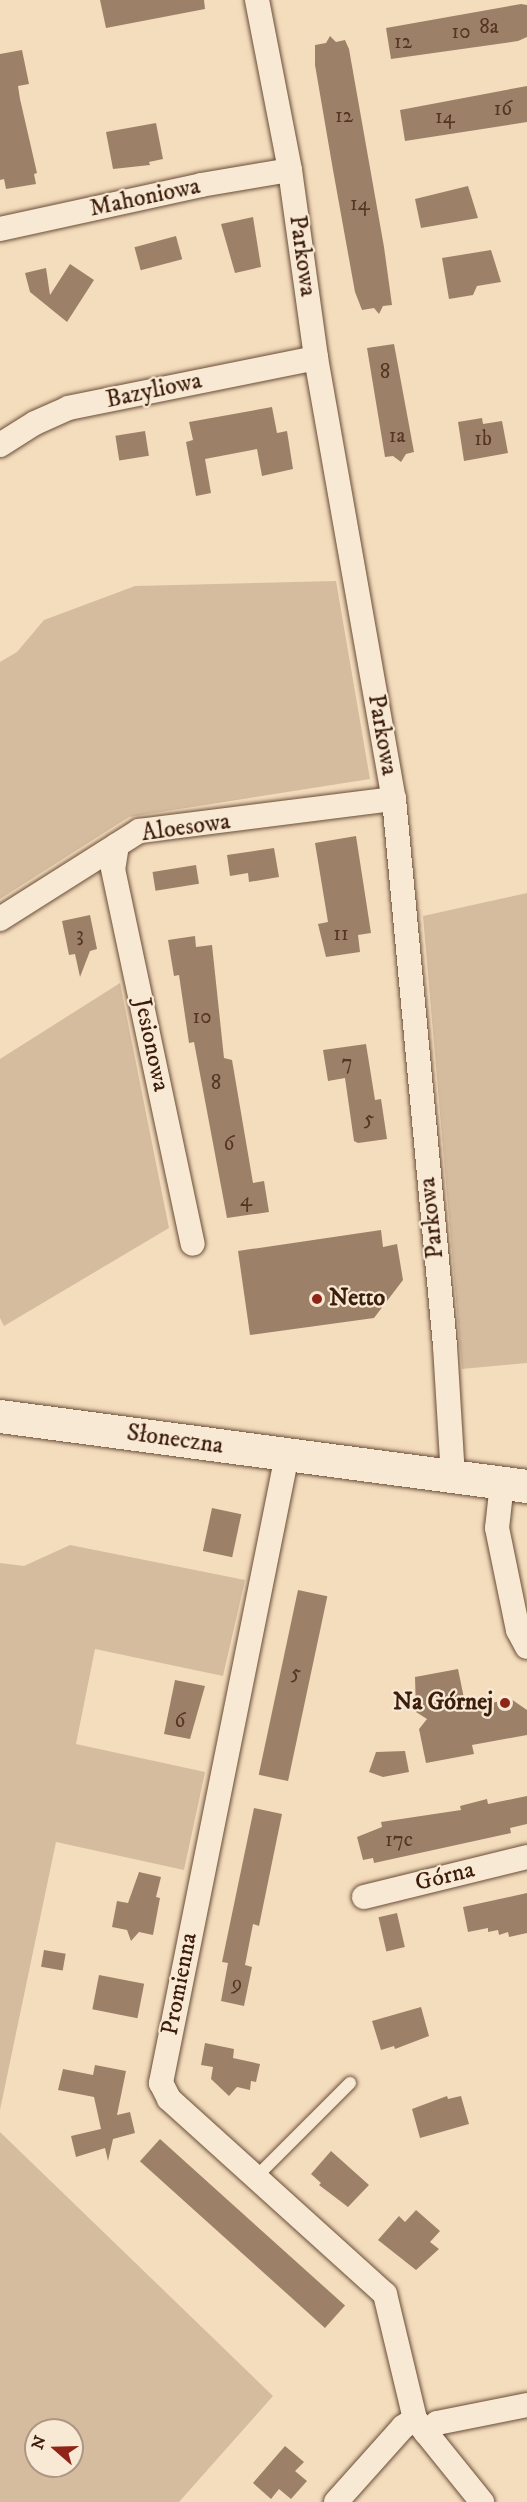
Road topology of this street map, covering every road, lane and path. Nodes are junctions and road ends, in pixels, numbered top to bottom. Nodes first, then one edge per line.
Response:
1 (257, 0) edge
2 (290, 170) junction
3 (0, 229) edge
4 (316, 358) junction
5 (0, 445) edge
6 (394, 799) junction
7 (117, 845) junction
8 (0, 919) edge
9 (193, 1244) dead end
10 (0, 1416) edge
11 (287, 1455) junction
12 (453, 1476) junction
13 (514, 1485) edge
14 (527, 1647) edge
15 (527, 1857) edge
16 (364, 1897) dead end
17 (350, 2083) dead end
18 (256, 2178) junction
19 (527, 2405) edge
20 (420, 2426) junction
21 (336, 2502) edge
22 (482, 2502) edge

1 - 2 street, Parkowa
2 - 3 street, Mahoniowa
2 - 4 street, Parkowa
4 - 5 street, Bazyliowa
4 - 6 street, Parkowa
6 - 7 street, Aloesowa
6 - 12 street, Parkowa
7 - 8 street, Aloesowa
7 - 9 street, Jesionowa
10 - 11 street, Słoneczna
11 - 12 street, Słoneczna
11 - 18 street, Promienna
12 - 13 street
13 - 14 street
15 - 16 street, Górna
17 - 18 lane
18 - 20 street, Promienna
19 - 20 street
20 - 21 street
20 - 22 street, Promienna

